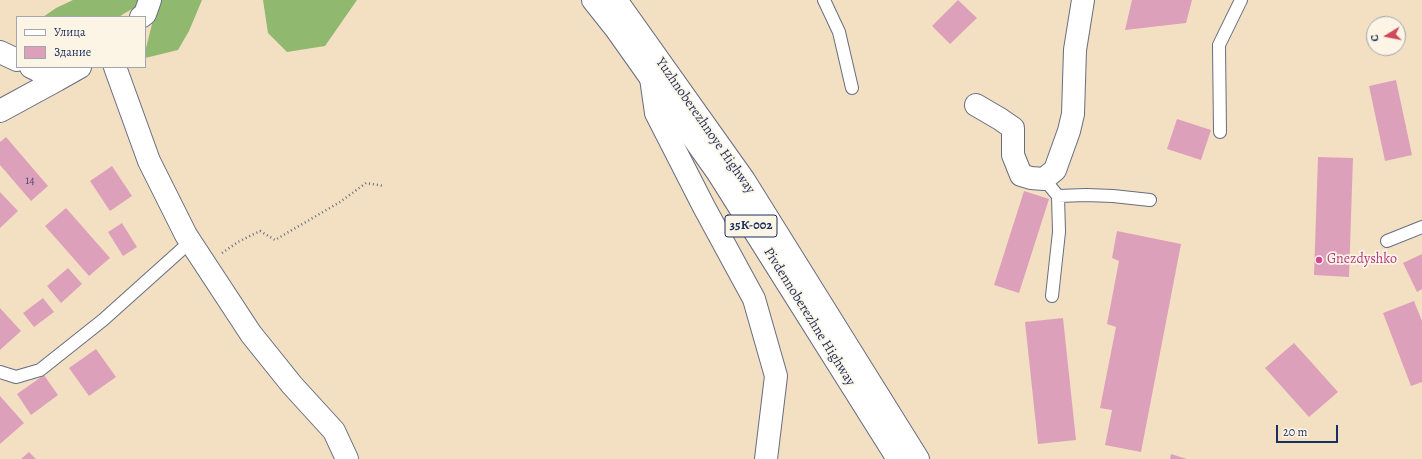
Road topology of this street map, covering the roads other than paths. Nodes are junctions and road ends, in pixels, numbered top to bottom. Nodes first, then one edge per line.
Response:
1 (150, 0) edge
2 (593, 0) edge
3 (616, 0) edge
4 (824, 0) edge
5 (1083, 0) edge
6 (1241, 0) edge
7 (142, 16) edge
8 (0, 52) edge
9 (16, 60) edge
10 (33, 68) edge
11 (78, 68) edge
12 (115, 68) edge
13 (651, 78) junction
14 (57, 80) junction
15 (852, 88) dead end
16 (976, 105) dead end
17 (0, 111) edge
18 (1220, 132) dead end
19 (1044, 179) junction
20 (1058, 196) junction
21 (1150, 200) dead end
22 (1422, 227) edge
23 (1387, 240) dead end
24 (190, 242) junction
25 (1052, 296) dead end
26 (0, 372) edge
27 (347, 459) edge
28 (766, 459) edge
29 (898, 459) edge
30 (918, 459) edge

1 - 7 main road
2 - 13 main road, Pivdennoberezhne Highway / 35К-002
3 - 30 main road, Yuzhnoberezhnoye Highway / 35К-002
4 - 15 lane
5 - 19 main road
6 - 18 lane
8 - 9 main road
10 - 14 main road
11 - 14 main road
12 - 24 main road
13 - 28 main road
13 - 29 main road, Pivdennoberezhne Highway / 35К-002
14 - 17 main road
16 - 19 main road
19 - 20 lane
20 - 21 lane
20 - 25 lane
22 - 23 lane
24 - 26 lane
24 - 27 main road

